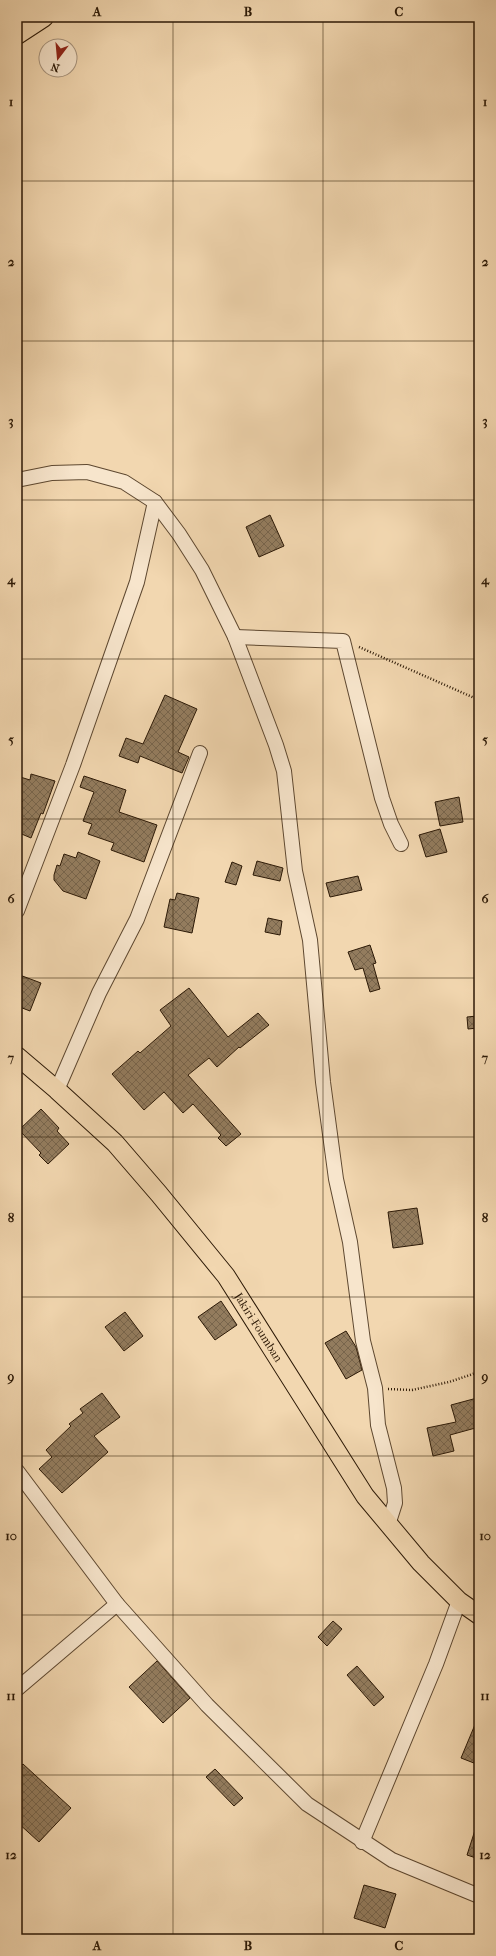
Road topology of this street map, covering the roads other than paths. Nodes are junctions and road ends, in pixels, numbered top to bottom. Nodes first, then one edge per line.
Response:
1 (43, 17) edge
2 (17, 34) edge
3 (17, 480) edge
4 (155, 502) junction
5 (236, 637) junction
6 (200, 753) dead end
7 (401, 844) dead end
8 (17, 911) edge
9 (17, 1056) edge
10 (58, 1090) junction
11 (17, 1471) edge
12 (388, 1525) junction
13 (459, 1601) junction
14 (117, 1604) junction
15 (479, 1615) edge
16 (17, 1688) edge
17 (362, 1842) junction
18 (479, 1896) edge

1 - 2 highway
3 - 4 street
4 - 5 street
4 - 8 street
5 - 7 street
5 - 12 street
6 - 10 street
9 - 10 main road, Jakiri-Foumban
10 - 12 main road, Jakiri-Foumban
11 - 14 street
12 - 13 main road, Jakiri-Foumban
13 - 15 main road, Jakiri-Foumban
13 - 17 street
14 - 16 street
14 - 17 street
17 - 18 street

